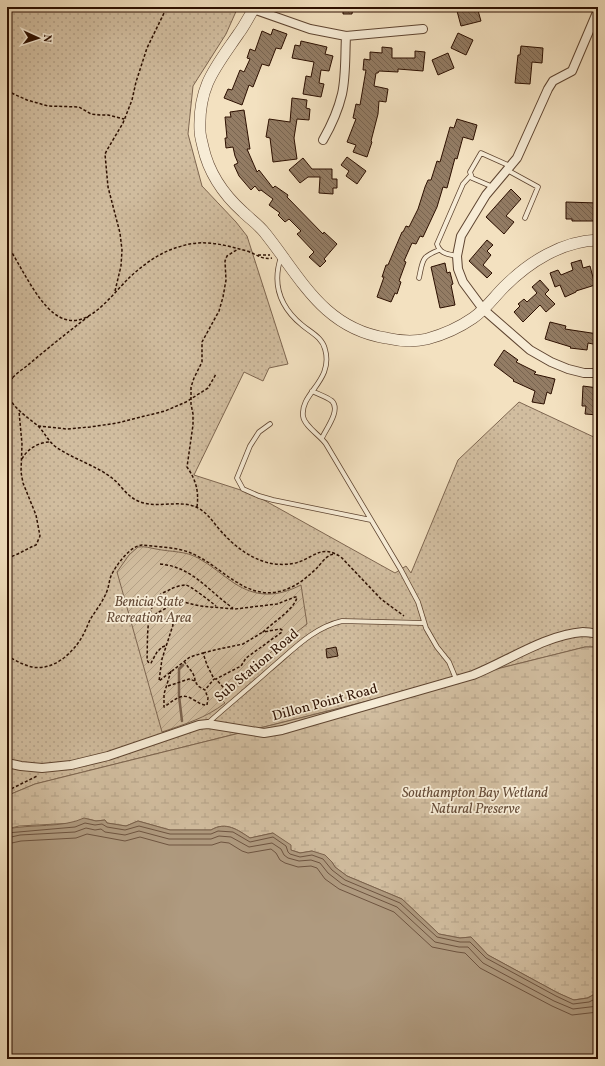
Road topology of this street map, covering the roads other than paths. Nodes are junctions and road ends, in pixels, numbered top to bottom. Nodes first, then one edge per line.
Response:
1 (254, 8) edge
2 (598, 10) edge
3 (423, 29) dead end
4 (346, 36) junction
5 (324, 140) dead end
6 (509, 168) junction
7 (471, 175) junction
8 (493, 187) junction
9 (525, 218) dead end
10 (598, 240) edge
11 (439, 250) junction
12 (282, 254) junction
13 (457, 256) junction
14 (419, 278) dead end
15 (483, 309) junction
16 (598, 373) edge
17 (312, 391) junction
18 (270, 424) dead end
19 (322, 438) junction
20 (371, 520) junction
21 (423, 623) junction
22 (598, 634) edge
23 (456, 679) junction
24 (208, 724) junction
25 (7, 763) edge

1 - 4 street
1 - 12 street
2 - 6 street
3 - 4 street
4 - 5 street
6 - 7 lane
6 - 8 street
6 - 9 lane
7 - 8 lane
7 - 11 lane
8 - 13 street
10 - 15 street
11 - 13 lane
11 - 14 lane
12 - 15 street
12 - 17 lane
13 - 15 street
15 - 16 street
17 - 19 lane
17 - 19 lane
18 - 20 lane
19 - 20 lane
20 - 21 lane
21 - 23 lane
21 - 24 lane, Sub Station Road
22 - 23 street, Dillon Point Road
23 - 24 street, Dillon Point Road
24 - 25 street, Dillon Point Road

